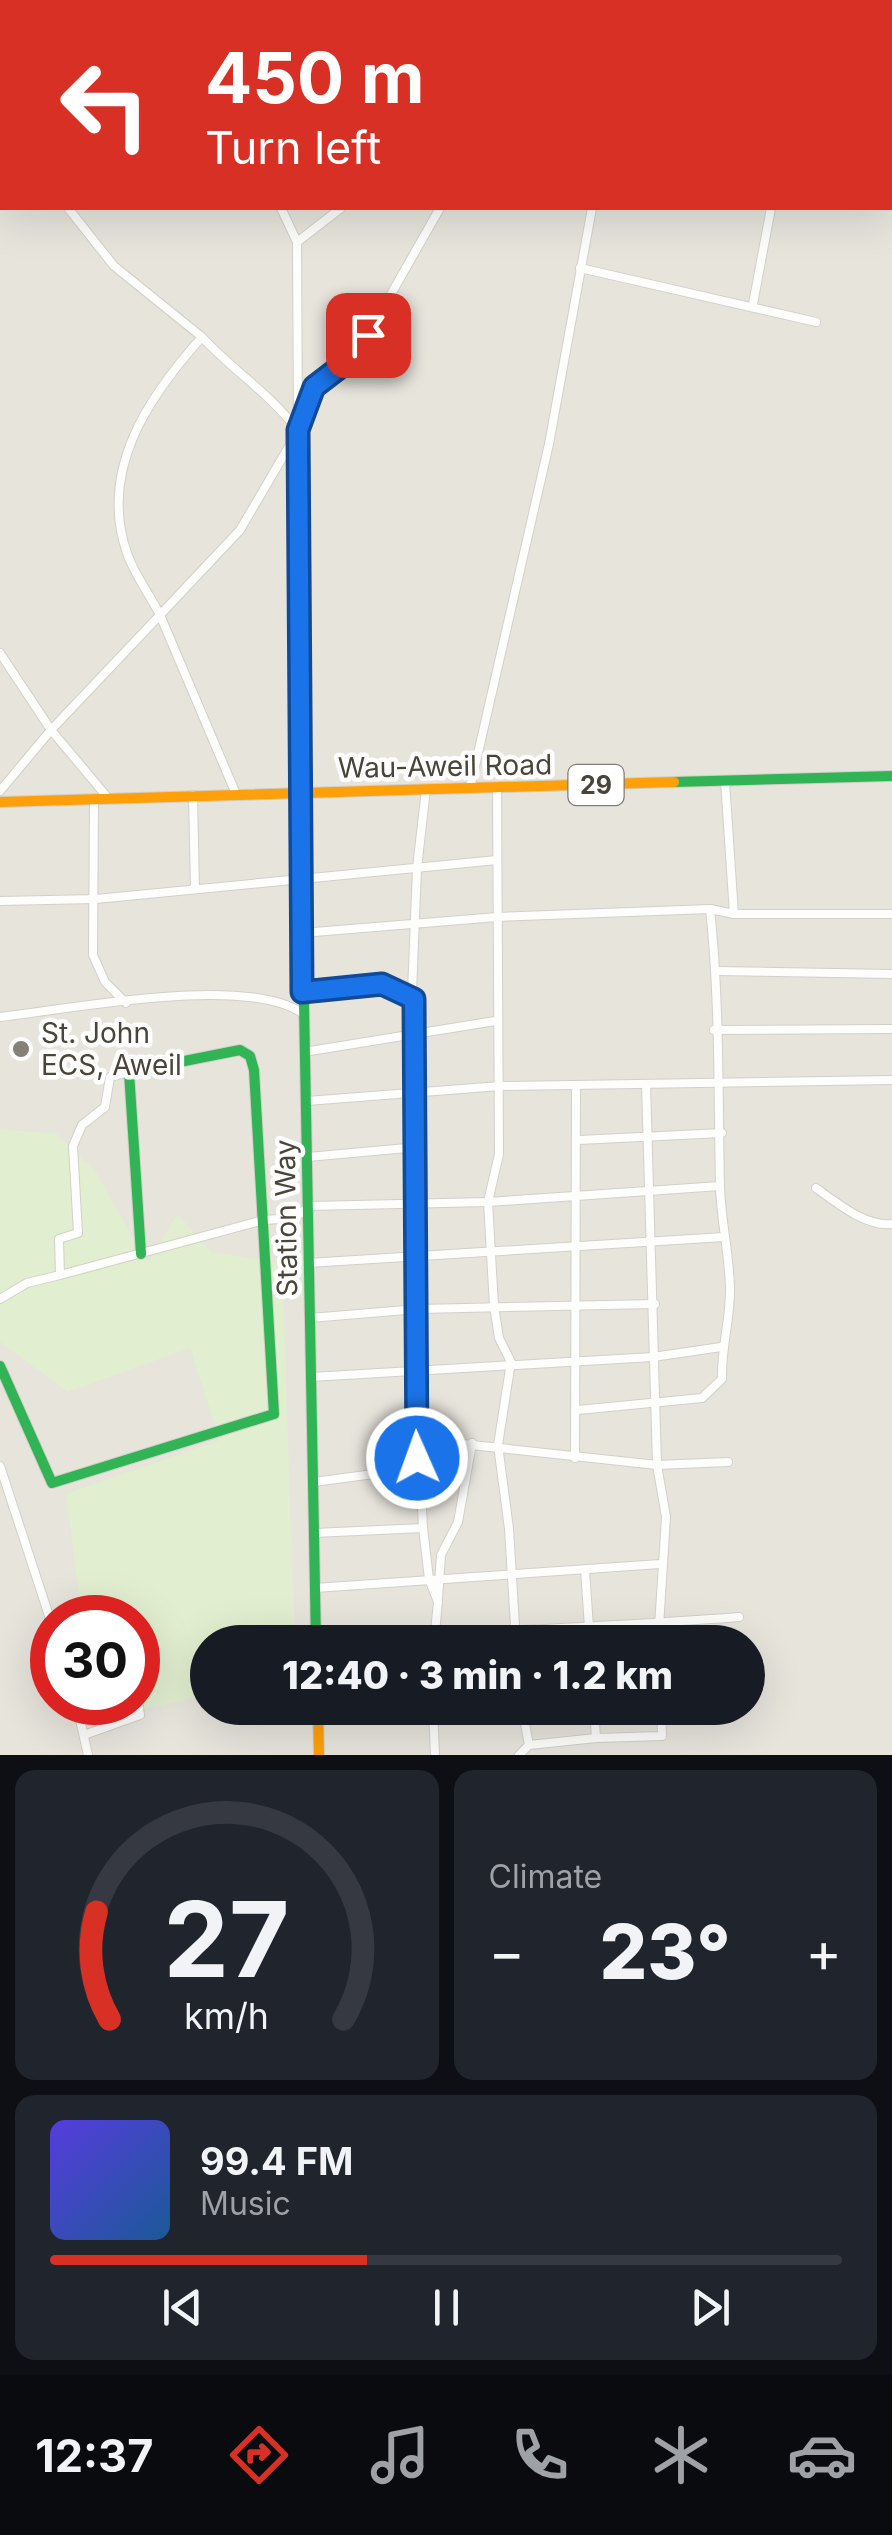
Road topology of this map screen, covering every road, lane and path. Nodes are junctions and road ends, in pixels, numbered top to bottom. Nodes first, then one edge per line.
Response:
1 (70, 210) edge
2 (282, 210) edge
3 (337, 210) edge
4 (439, 210) edge
5 (592, 210) edge
6 (771, 210) edge
7 (297, 242) junction
8 (580, 268) junction
9 (753, 304) junction
10 (816, 322) dead end
11 (202, 337) junction
12 (298, 430) junction
13 (160, 615) junction
14 (0, 653) edge
15 (52, 730) junction
16 (892, 776) edge
17 (725, 781) junction
18 (496, 787) junction
19 (426, 788) junction
20 (470, 788) junction
21 (0, 790) edge
22 (300, 792) junction
23 (236, 794) junction
24 (193, 795) junction
25 (108, 798) junction
26 (94, 799) junction
27 (0, 802) edge
28 (497, 860) junction
29 (417, 868) junction
30 (303, 880) junction
31 (194, 889) junction
32 (96, 899) junction
33 (0, 901) edge
34 (710, 910) junction
35 (734, 914) junction
36 (892, 914) edge
37 (498, 917) junction
38 (414, 924) junction
39 (302, 933) junction
40 (717, 971) junction
41 (892, 974) edge
42 (302, 992) junction
43 (414, 999) junction
44 (126, 1003) junction
45 (302, 1013) junction
46 (0, 1017) edge
47 (496, 1021) junction
48 (892, 1029) edge
49 (714, 1030) junction
50 (412, 1034) junction
51 (304, 1052) junction
52 (129, 1072) junction
53 (892, 1080) edge
54 (716, 1081) junction
55 (646, 1084) junction
56 (500, 1086) junction
57 (576, 1086) junction
58 (416, 1094) junction
59 (308, 1101) junction
60 (722, 1133) junction
61 (648, 1138) junction
62 (578, 1140) junction
63 (418, 1148) junction
64 (308, 1157) junction
65 (720, 1186) junction
66 (816, 1188) dead end
67 (650, 1192) junction
68 (575, 1196) junction
69 (416, 1202) junction
70 (488, 1202) junction
71 (310, 1206) junction
72 (264, 1220) junction
73 (892, 1224) edge
74 (724, 1238) junction
75 (652, 1244) junction
76 (573, 1248) junction
77 (141, 1254) junction
78 (492, 1255) junction
79 (416, 1256) junction
80 (308, 1263) junction
81 (60, 1275) junction
82 (0, 1298) edge
83 (575, 1304) junction
84 (655, 1304) junction
85 (494, 1306) junction
86 (418, 1309) junction
87 (310, 1318) junction
88 (721, 1347) junction
89 (652, 1357) junction
90 (576, 1360) junction
91 (511, 1362) junction
92 (0, 1366) edge
93 (415, 1368) junction
94 (310, 1377) junction
95 (656, 1404) junction
96 (578, 1410) junction
97 (472, 1443) junction
98 (498, 1445) junction
99 (417, 1458) junction
100 (575, 1458) junction
101 (728, 1462) dead end
102 (657, 1465) junction
103 (0, 1466) edge
104 (314, 1482) junction
105 (423, 1528) junction
106 (314, 1533) junction
107 (660, 1564) junction
108 (585, 1570) junction
109 (511, 1572) junction
110 (439, 1576) junction
111 (429, 1578) junction
112 (314, 1588) junction
113 (42, 1595) edge
114 (438, 1602) junction
115 (739, 1617) dead end
116 (315, 1625) edge
117 (435, 1625) edge
118 (515, 1625) edge
119 (588, 1625) edge
120 (657, 1625) edge
121 (666, 1625) edge
122 (81, 1725) edge
123 (113, 1725) edge
124 (318, 1725) edge
125 (434, 1725) edge
126 (525, 1725) edge
127 (595, 1725) edge
128 (662, 1725) edge
129 (84, 1736) junction
130 (596, 1738) junction
131 (528, 1745) junction
132 (88, 1755) edge
133 (319, 1755) edge
134 (435, 1755) edge
135 (520, 1755) edge

1 - 11 street
2 - 7 street
3 - 7 street
4 - 12 street
5 - 8 street
6 - 9 street
7 - 12 street
8 - 9 street
8 - 20 street
9 - 10 street
11 - 12 street
11 - 13 street
12 - 13 street
12 - 22 street
13 - 15 street
13 - 23 street
14 - 15 street
15 - 21 street
15 - 25 street
16 - 17 main road, Wau-Aweil Road / 29
17 - 18 main road, Wau-Aweil Road / 29
17 - 35 street
18 - 20 main road, Wau-Aweil Road / 29
18 - 28 street
19 - 20 main road, Wau-Aweil Road / 29
19 - 22 main road, Wau-Aweil Road / 29
19 - 29 street
22 - 23 main road, Wau-Aweil Road / 29
22 - 30 main road, Station Way
23 - 24 main road, Wau-Aweil Road / 29
24 - 25 main road, Wau-Aweil Road / 29
24 - 31 street
25 - 26 main road, Wau-Aweil Road / 29
26 - 27 main road, Wau-Aweil Road / 29
26 - 32 street
28 - 29 street
28 - 37 street
29 - 30 street
29 - 38 street
30 - 31 street
30 - 39 main road, Station Way
31 - 32 street
32 - 33 street
32 - 44 street
34 - 35 street
34 - 37 street
34 - 40 street
35 - 36 street
37 - 38 street
37 - 47 street
38 - 39 street
38 - 43 street
39 - 42 main road, Station Way
40 - 41 street
40 - 49 street
42 - 43 street
42 - 45 main road, Station Way
43 - 50 street
44 - 45 street
44 - 46 street
45 - 51 main road, Station Way
47 - 50 street
47 - 56 street
48 - 49 street
49 - 54 street
50 - 51 street
50 - 58 street
51 - 59 main road, Station Way
52 - 72 main road
52 - 77 main road
52 - 81 street
53 - 54 street
54 - 55 street
54 - 60 street
55 - 57 street
55 - 61 street
56 - 57 street
56 - 58 street
56 - 70 street
57 - 62 street
58 - 59 street
58 - 63 street
59 - 64 main road, Station Way
60 - 61 street
60 - 65 street
61 - 62 street
61 - 67 street
62 - 68 street
63 - 64 street
63 - 69 street
64 - 71 main road, Station Way
65 - 67 street
65 - 74 street
66 - 73 street
67 - 68 street
67 - 75 street
68 - 70 street
68 - 76 street
69 - 70 street
69 - 71 street
69 - 79 street
70 - 78 street
71 - 72 street
71 - 80 main road, Station Way
72 - 77 street
72 - 92 main road
74 - 75 street
74 - 88 street
75 - 76 street
75 - 84 street
76 - 78 street
76 - 83 street
77 - 81 street
78 - 79 street
78 - 85 street
79 - 80 street
79 - 86 street
80 - 87 main road, Station Way
81 - 82 street
83 - 84 street
83 - 85 street
83 - 90 street
84 - 89 street
85 - 86 street
85 - 91 street
86 - 87 street
86 - 93 street
87 - 94 main road, Station Way
88 - 89 street
88 - 95 street
89 - 90 street
89 - 95 street
90 - 91 street
90 - 96 street
91 - 93 street
91 - 98 street
93 - 94 street
93 - 99 street
94 - 104 main road, Station Way
95 - 96 street
95 - 102 street
96 - 100 street
97 - 98 street
97 - 99 street
97 - 110 street
98 - 100 street
98 - 109 street
99 - 104 street
99 - 105 street
100 - 102 street
101 - 102 street
102 - 107 street
103 - 113 street
104 - 106 main road, Station Way
105 - 106 street
105 - 111 street
106 - 112 main road, Station Way
107 - 108 street
107 - 120 street
108 - 109 street
108 - 119 street
109 - 110 street
109 - 118 street
110 - 111 street
110 - 114 street
111 - 112 street
111 - 114 street
112 - 116 main road, Station Way
114 - 117 street
115 - 121 street
122 - 129 street
123 - 129 street
124 - 133 main road
125 - 134 street
126 - 131 street
127 - 130 street
128 - 130 street
129 - 132 street
130 - 131 street
131 - 135 street

